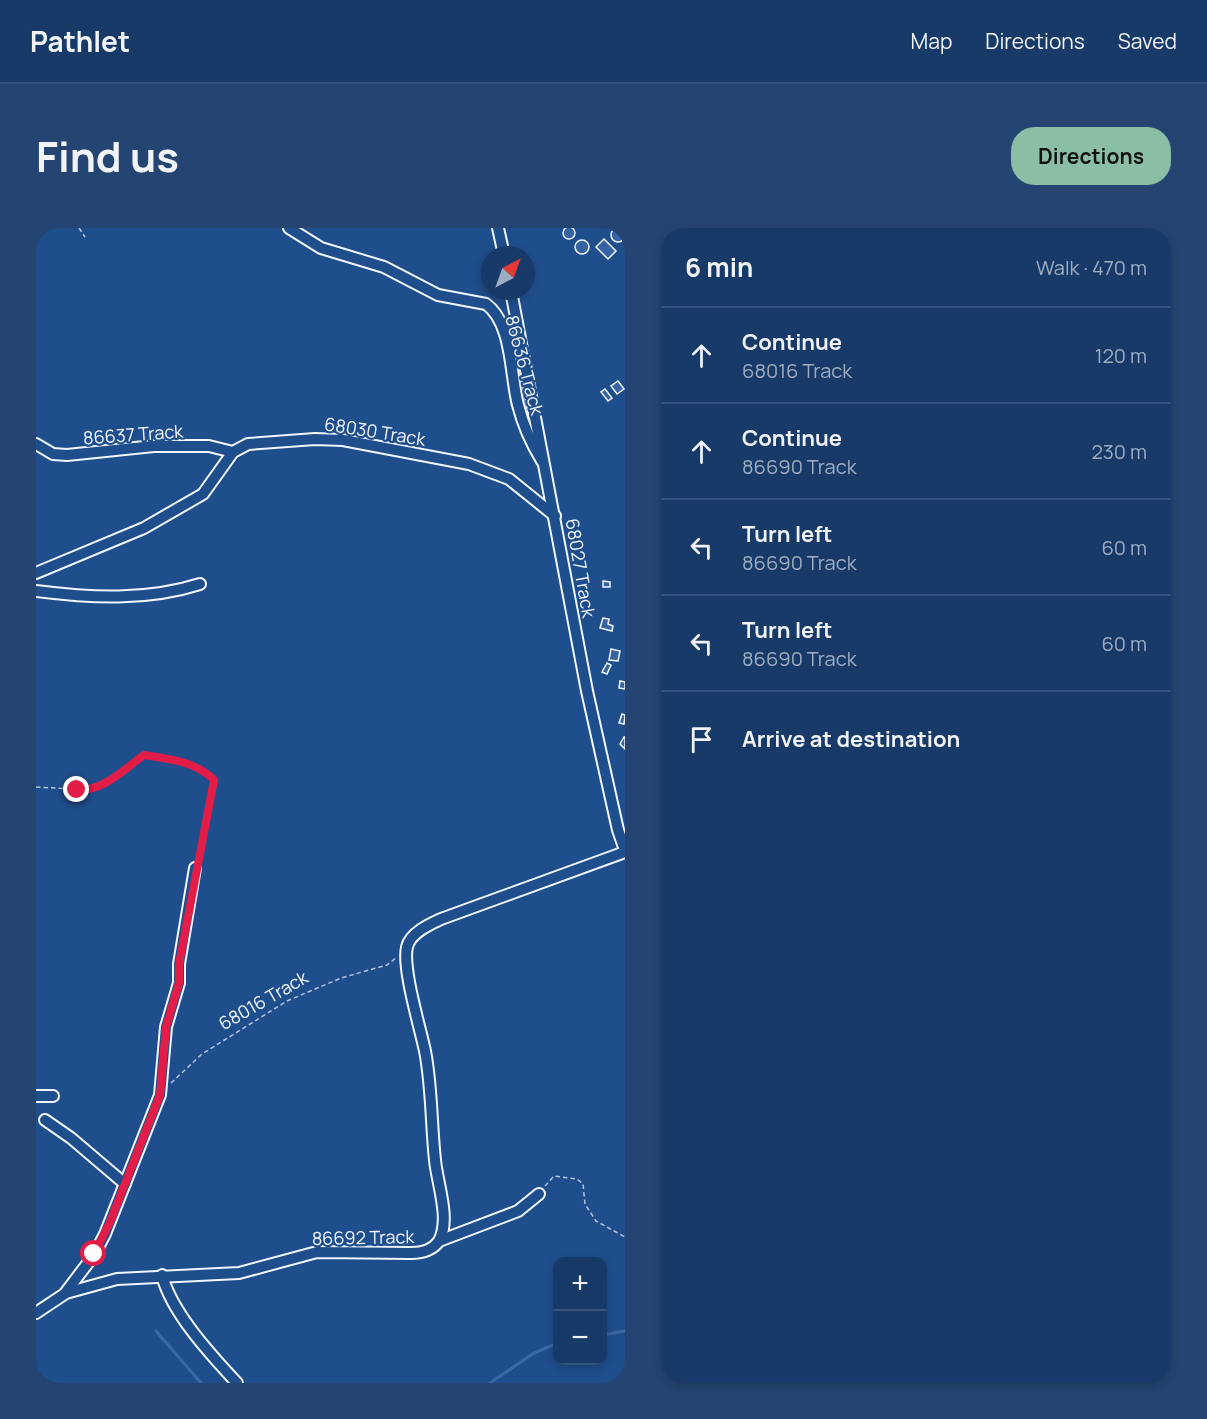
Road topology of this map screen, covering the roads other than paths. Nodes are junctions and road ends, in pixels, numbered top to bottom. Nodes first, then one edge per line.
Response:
1 (289, 228) edge
2 (498, 228) edge
3 (502, 246) edge
4 (513, 300) edge
5 (36, 444) edge
6 (233, 452) junction
7 (545, 466) junction
8 (555, 516) junction
9 (36, 573) edge
10 (200, 584) dead end
11 (36, 591) edge
12 (625, 851) edge
13 (195, 868) road end
14 (36, 1096) edge
15 (53, 1096) dead end
16 (45, 1120) dead end
17 (125, 1184) junction
18 (539, 1194) road end
19 (439, 1241) junction
20 (162, 1275) junction
21 (66, 1293) junction
22 (36, 1313) edge
23 (237, 1383) edge

1 - 7 street, 86636 Track
2 - 3 street
4 - 7 street, 68027 Track
5 - 6 street, 86637 Track
6 - 8 street, 68030 Track
6 - 9 street
7 - 8 street, 68027 Track
8 - 12 street, 68027 Track
10 - 11 street
12 - 19 street, 86692 Track
13 - 17 street
14 - 15 street
16 - 17 street
17 - 21 street
18 - 19 street
19 - 20 street, 86692 Track
20 - 21 street, 86692 Track
20 - 23 street
21 - 22 street

